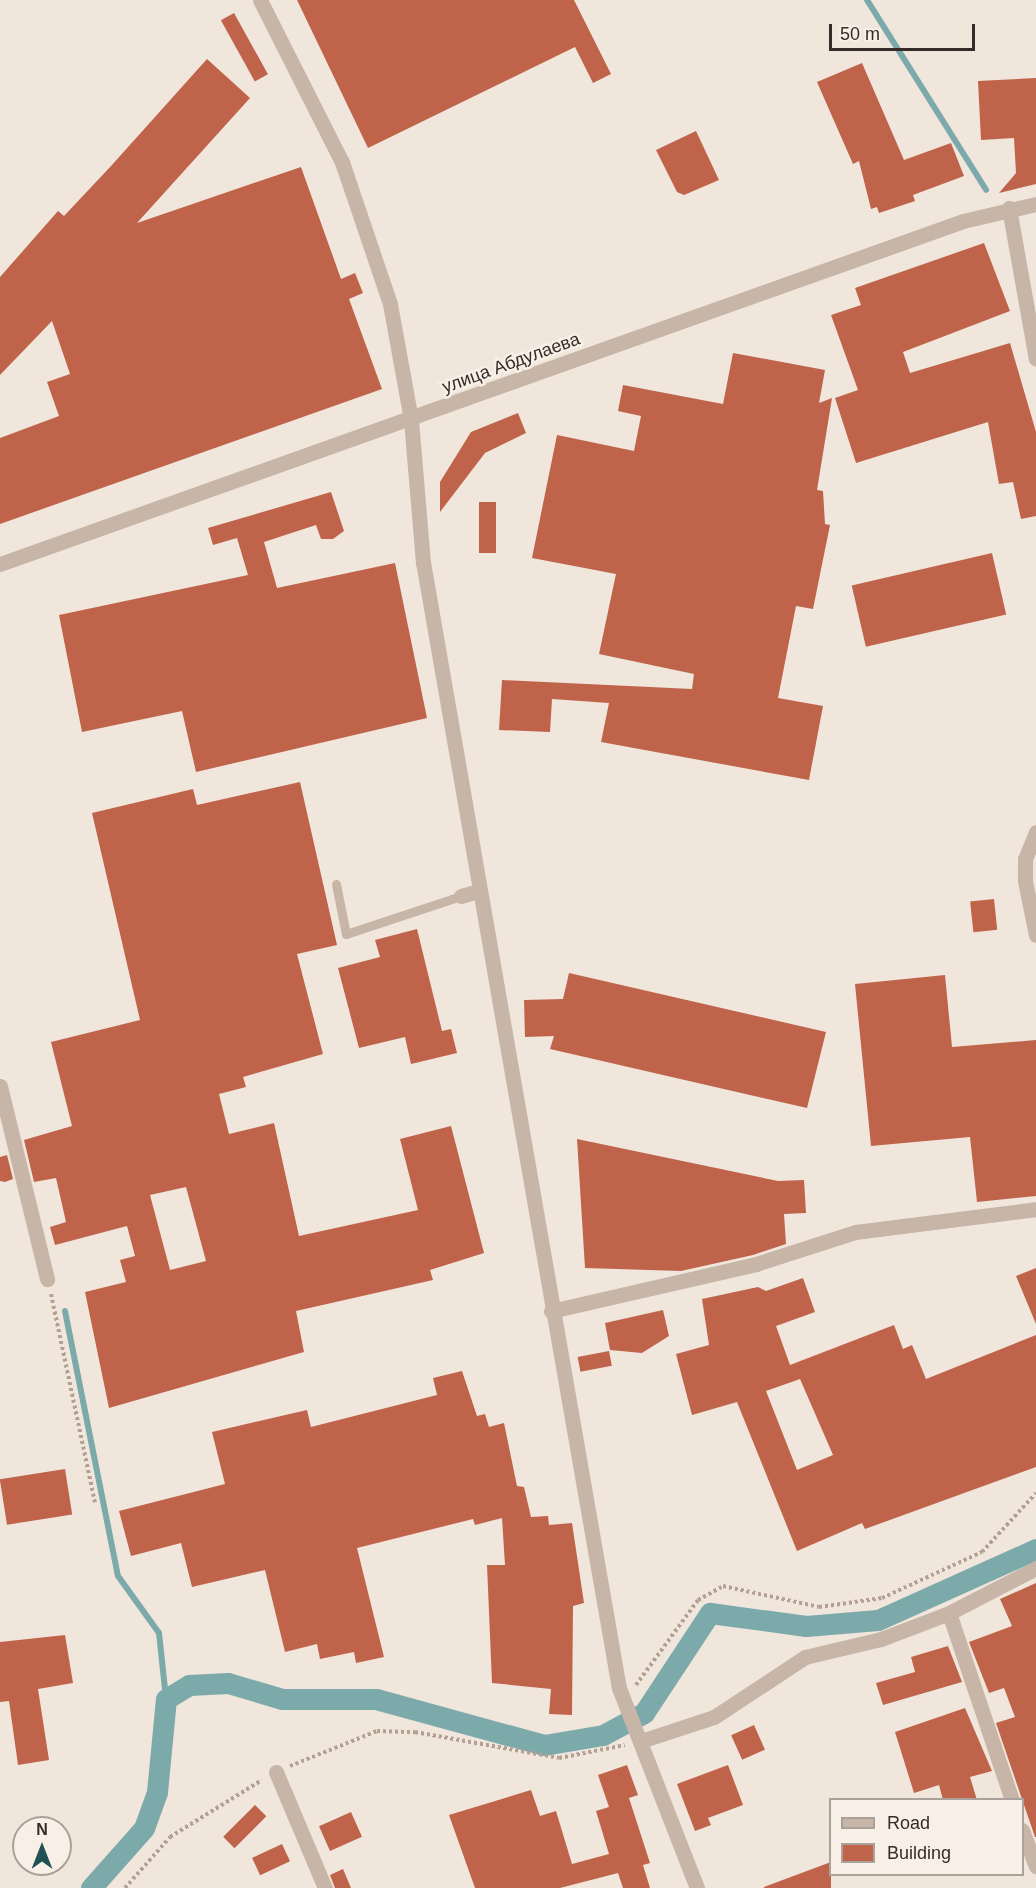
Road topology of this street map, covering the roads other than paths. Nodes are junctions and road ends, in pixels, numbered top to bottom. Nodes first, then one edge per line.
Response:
1 (260, 0) edge
2 (1036, 204) edge
3 (1010, 208) junction
4 (1036, 359) edge
5 (411, 420) junction
6 (0, 564) edge
7 (1036, 832) edge
8 (336, 884) dead end
9 (478, 891) junction
10 (461, 896) joint
11 (1036, 935) edge
12 (0, 1086) edge
13 (1036, 1209) edge
14 (47, 1279) road end
15 (551, 1311) junction
16 (1036, 1568) edge
17 (949, 1613) junction
18 (637, 1735) junction
19 (276, 1772) road end
20 (1011, 1798) edge
21 (1024, 1833) edge
22 (1036, 1866) edge
23 (325, 1888) edge
24 (697, 1888) edge

1 - 5 street
2 - 3 street, улица Абдулаева
3 - 4 street
3 - 5 street, улица Абдулаева
5 - 6 street, улица Абдулаева
5 - 9 street
7 - 11 street
8 - 10 lane
9 - 10 street
9 - 15 street
12 - 14 street
13 - 15 street
15 - 18 street
16 - 17 street
17 - 18 street
17 - 20 street
18 - 24 street
19 - 23 street
21 - 22 street

